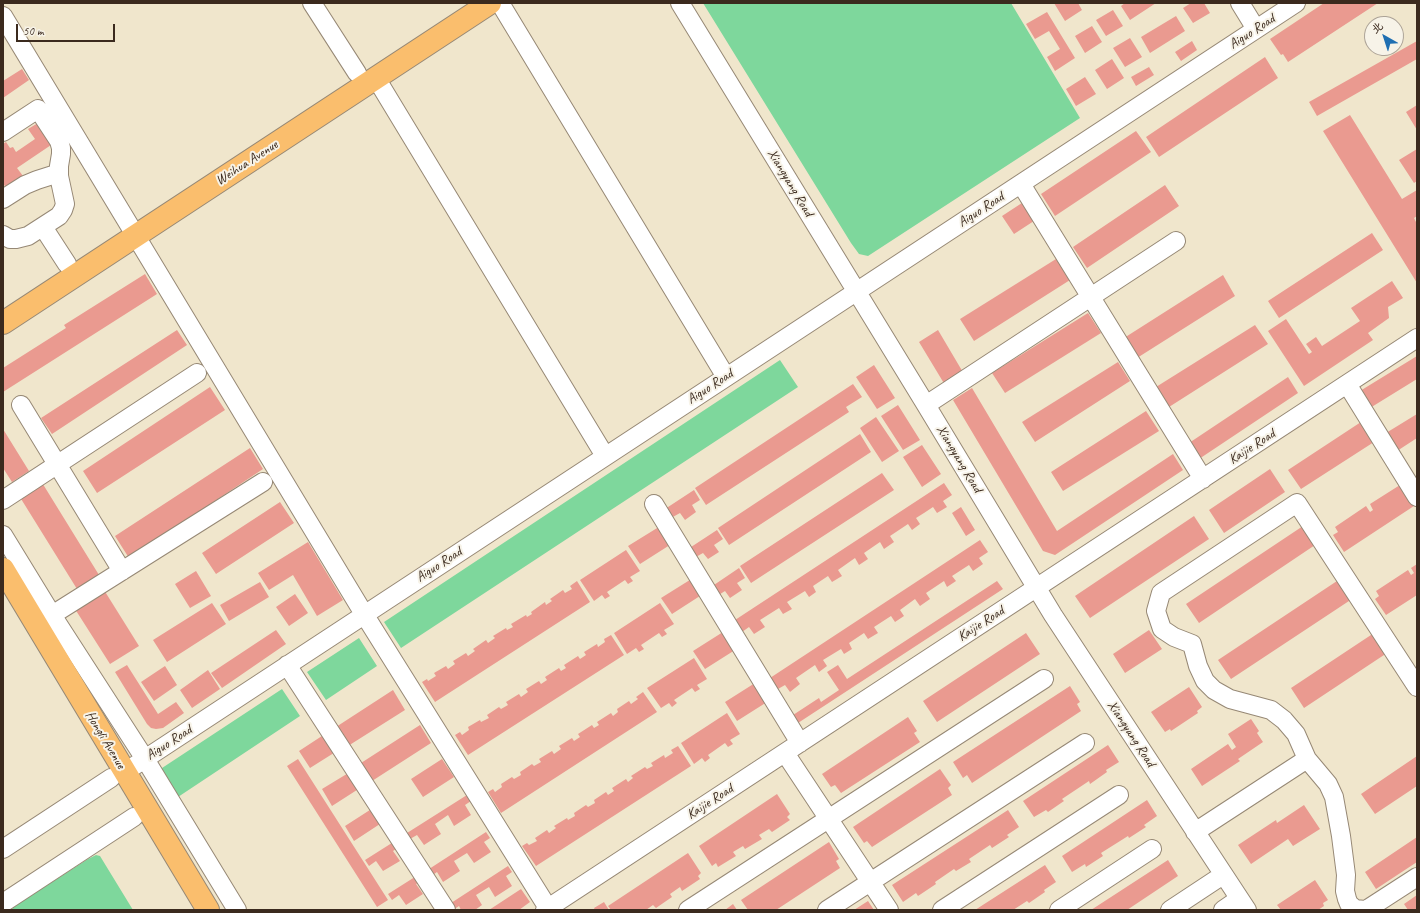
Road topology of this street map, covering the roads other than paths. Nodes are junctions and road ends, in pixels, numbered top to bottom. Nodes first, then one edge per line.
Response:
1 (312, 3) edge
2 (463, 3) edge
3 (490, 3) edge
4 (500, 3) edge
5 (680, 3) edge
6 (1240, 3) edge
7 (1296, 3) edge
8 (3, 16) edge
9 (1256, 29) junction
10 (367, 75) junction
11 (3, 132) edge
12 (59, 173) junction
13 (1020, 184) junction
14 (3, 199) edge
15 (43, 227) junction
16 (132, 230) junction
17 (3, 234) edge
18 (1176, 241) dead end
19 (67, 264) junction
20 (857, 291) junction
21 (1090, 297) junction
22 (3, 306) edge
23 (3, 323) edge
24 (1417, 338) edge
25 (197, 373) dead end
26 (726, 377) junction
27 (1347, 384) junction
28 (21, 405) dead end
29 (926, 405) junction
30 (605, 456) junction
31 (57, 464) junction
32 (1203, 479) junction
33 (263, 482) dead end
34 (1417, 497) edge
35 (3, 500) edge
36 (654, 504) dead end
37 (3, 535) edge
38 (3, 569) edge
39 (122, 571) junction
40 (1037, 588) junction
41 (3, 599) edge
42 (364, 614) junction
43 (52, 615) junction
44 (286, 666) junction
45 (1044, 679) dead end
46 (1417, 687) edge
47 (1085, 743) dead end
48 (792, 748) junction
49 (145, 759) junction
50 (1307, 759) junction
51 (118, 775) junction
52 (1119, 795) dead end
53 (134, 817) junction
54 (828, 819) junction
55 (1195, 832) junction
56 (3, 849) edge
57 (1152, 849) dead end
58 (1223, 875) junction
59 (1417, 877) edge
60 (870, 882) junction
61 (3, 903) edge
62 (1243, 905) edge
63 (546, 909) edge
64 (190, 910) edge
65 (208, 910) edge
66 (237, 910) edge
67 (446, 910) edge
68 (688, 910) edge
69 (828, 910) edge
70 (889, 910) edge
71 (942, 910) edge
72 (1059, 910) edge
73 (1170, 910) edge
74 (1223, 910) edge
75 (1365, 910) edge

1 - 10 street
2 - 10 main road, Weihua Avenue
3 - 10 main road, Weihua Avenue
4 - 26 street
5 - 20 street, Xiangyang Road
6 - 9 street
7 - 9 street, Aiguo Road
8 - 16 street
9 - 13 street, Aiguo Road
10 - 16 main road, Weihua Avenue
10 - 30 street
11 - 12 street
12 - 14 street
12 - 15 street
13 - 20 street, Aiguo Road
13 - 21 street
15 - 17 street
15 - 19 street
16 - 19 main road, Weihua Avenue
16 - 23 main road, Weihua Avenue
16 - 42 street
18 - 21 street
19 - 22 main road, Weihua Avenue
20 - 26 street, Aiguo Road
20 - 29 street, Xiangyang Road
21 - 29 street
21 - 32 street
24 - 27 street, Kaijie Road
25 - 31 street
26 - 30 street, Aiguo Road
27 - 32 street, Kaijie Road
27 - 34 street
28 - 31 street
29 - 40 street, Xiangyang Road
30 - 42 street, Aiguo Road
31 - 35 street
31 - 39 street
32 - 40 street, Kaijie Road
33 - 39 street
36 - 48 street
37 - 43 street
38 - 51 main road, Hongli Avenue
39 - 43 street
40 - 48 street, Kaijie Road
40 - 55 street, Xiangyang Road
41 - 51 main road, Hongli Avenue
42 - 44 street, Aiguo Road
42 - 63 street
43 - 49 street
44 - 49 street, Aiguo Road
44 - 67 street
45 - 54 street
46 - 50 street
47 - 60 street
48 - 54 street
48 - 63 street, Kaijie Road
49 - 51 street, Aiguo Road
49 - 66 street
50 - 55 street
50 - 75 street
51 - 53 main road, Hongli Avenue
51 - 56 street, Aiguo Road
51 - 65 main road, Hongli Avenue
52 - 71 street
53 - 61 street
53 - 64 main road, Hongli Avenue
54 - 60 street
54 - 68 street
55 - 58 street, Xiangyang Road
57 - 72 street
58 - 62 street, Xiangyang Road
58 - 73 street
59 - 75 street
60 - 69 street
60 - 70 street
62 - 74 street

